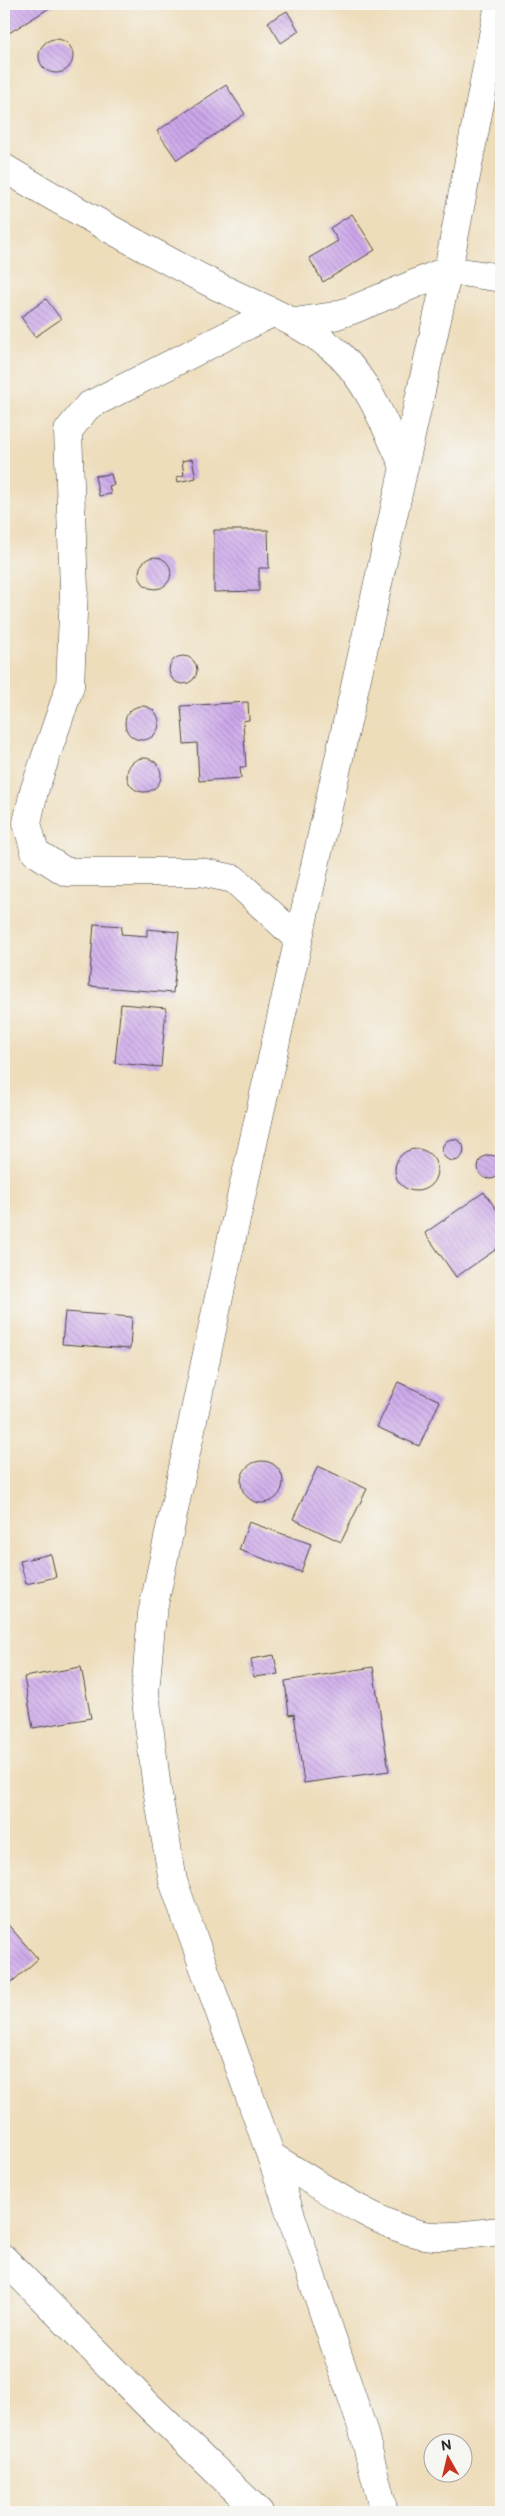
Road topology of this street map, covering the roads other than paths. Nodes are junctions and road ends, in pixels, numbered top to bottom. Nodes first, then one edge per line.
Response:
1 (499, 4) edge
2 (4, 168) edge
3 (448, 270) junction
4 (501, 278) edge
5 (283, 318) junction
6 (404, 464) junction
7 (298, 939) junction
8 (271, 2156) junction
9 (501, 2231) edge
10 (4, 2259) edge
11 (259, 2512) edge
12 (384, 2512) edge

1 - 3 street
2 - 5 street
3 - 4 street
3 - 5 street
3 - 6 street
5 - 6 street
5 - 7 street
6 - 7 street
7 - 8 street
8 - 9 street
8 - 12 street
10 - 11 street

